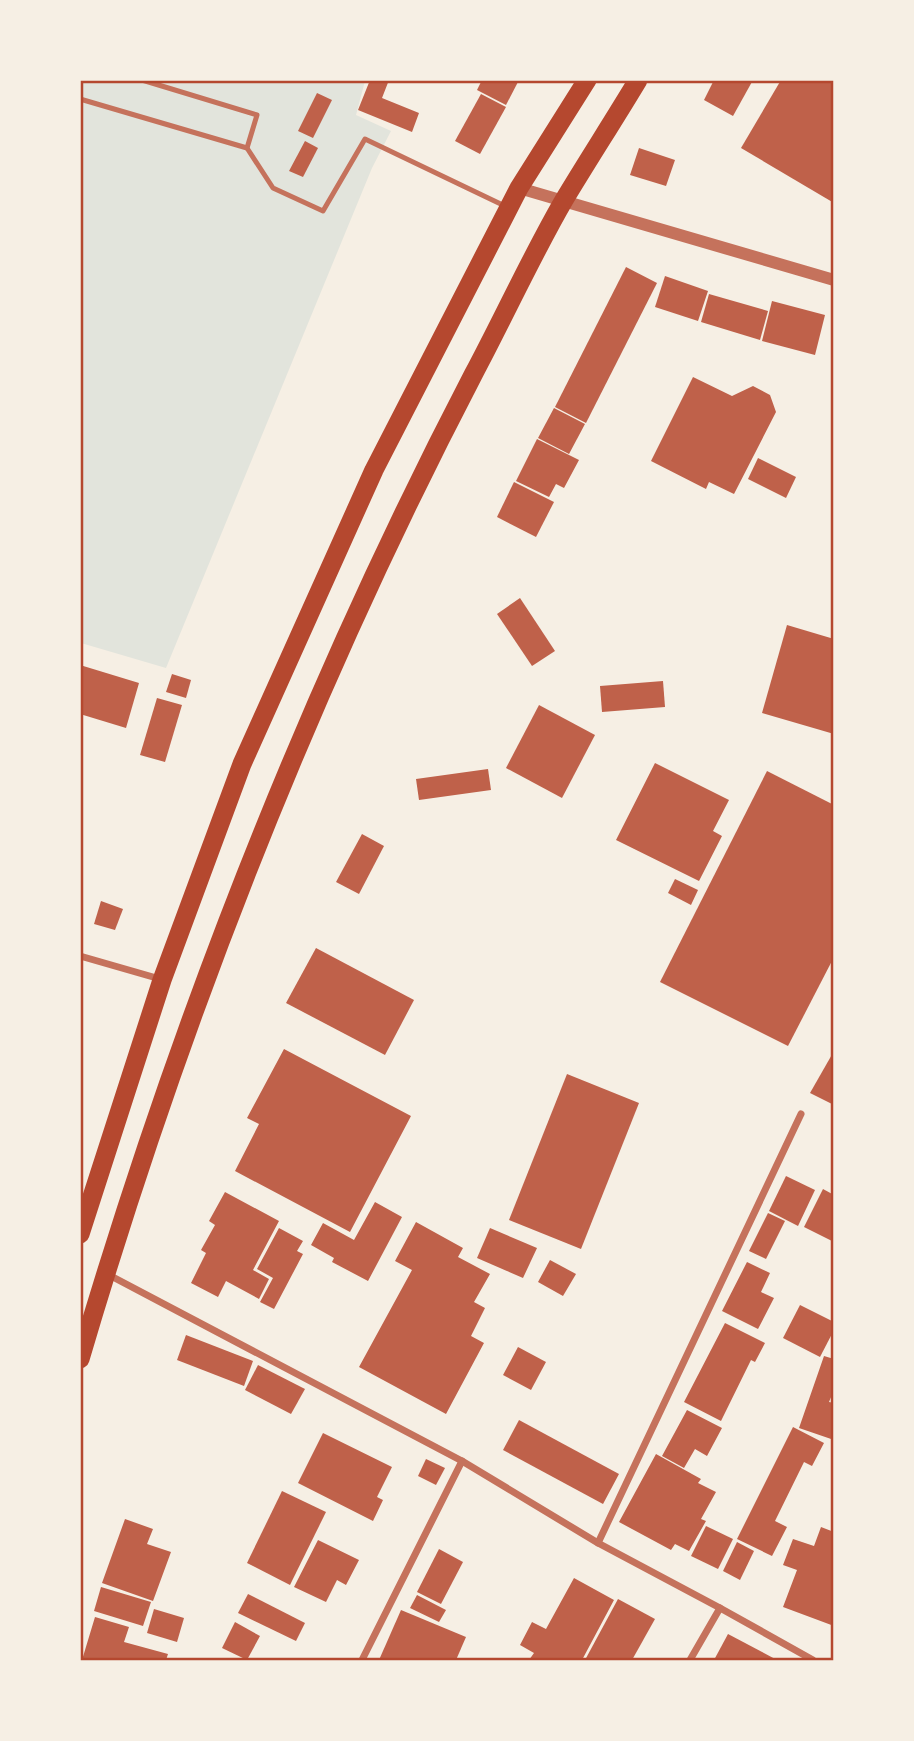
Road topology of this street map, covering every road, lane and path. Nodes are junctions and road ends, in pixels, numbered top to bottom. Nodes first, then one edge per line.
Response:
1 (142, 80) edge
2 (587, 80) edge
3 (638, 80) edge
4 (80, 99) edge
5 (247, 148) junction
6 (519, 188) junction
7 (563, 203) junction
8 (509, 208) junction
9 (834, 280) edge
10 (80, 956) edge
11 (162, 980) junction
12 (801, 1114) dead end
13 (80, 1234) edge
14 (106, 1273) junction
15 (80, 1359) edge
16 (462, 1461) junction
17 (598, 1543) junction
18 (720, 1608) junction
19 (362, 1661) edge
20 (690, 1661) edge
21 (813, 1661) edge

1 - 5 lane
2 - 6 highway
3 - 7 highway
4 - 5 lane
5 - 8 lane
6 - 7 street
6 - 8 highway
7 - 9 street
7 - 14 highway
8 - 11 highway
10 - 11 street
11 - 13 highway
12 - 17 street
14 - 15 highway
14 - 16 street
16 - 17 street
16 - 19 street
17 - 18 street
18 - 20 street
18 - 21 street

